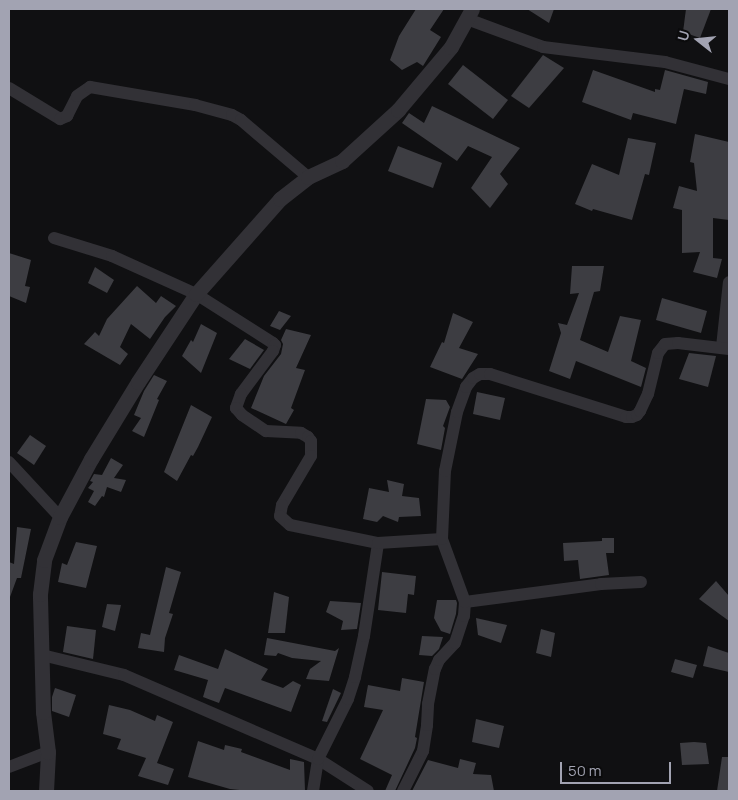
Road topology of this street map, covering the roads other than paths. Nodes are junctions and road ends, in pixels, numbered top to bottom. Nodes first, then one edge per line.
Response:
1 (470, 14) edge
2 (729, 78) edge
3 (9, 88) edge
4 (308, 177) junction
5 (54, 238) dead end
6 (729, 282) edge
7 (196, 294) junction
8 (726, 348) edge
9 (9, 462) edge
10 (60, 517) junction
11 (442, 539) junction
12 (378, 544) junction
13 (641, 582) dead end
14 (465, 602) junction
15 (42, 655) junction
16 (48, 752) junction
17 (318, 760) junction
18 (9, 767) edge
19 (46, 791) edge
20 (313, 791) edge
21 (368, 791) edge
22 (403, 791) edge

1 - 2 street
1 - 4 street
3 - 4 street
4 - 7 street
5 - 7 street
6 - 8 street
7 - 10 street
7 - 12 street
8 - 11 street
9 - 10 street
10 - 15 street
11 - 12 street
11 - 14 street
12 - 17 street
13 - 14 street
14 - 22 street
15 - 16 street
15 - 17 street
16 - 18 street
16 - 19 street
17 - 20 street
17 - 21 street

